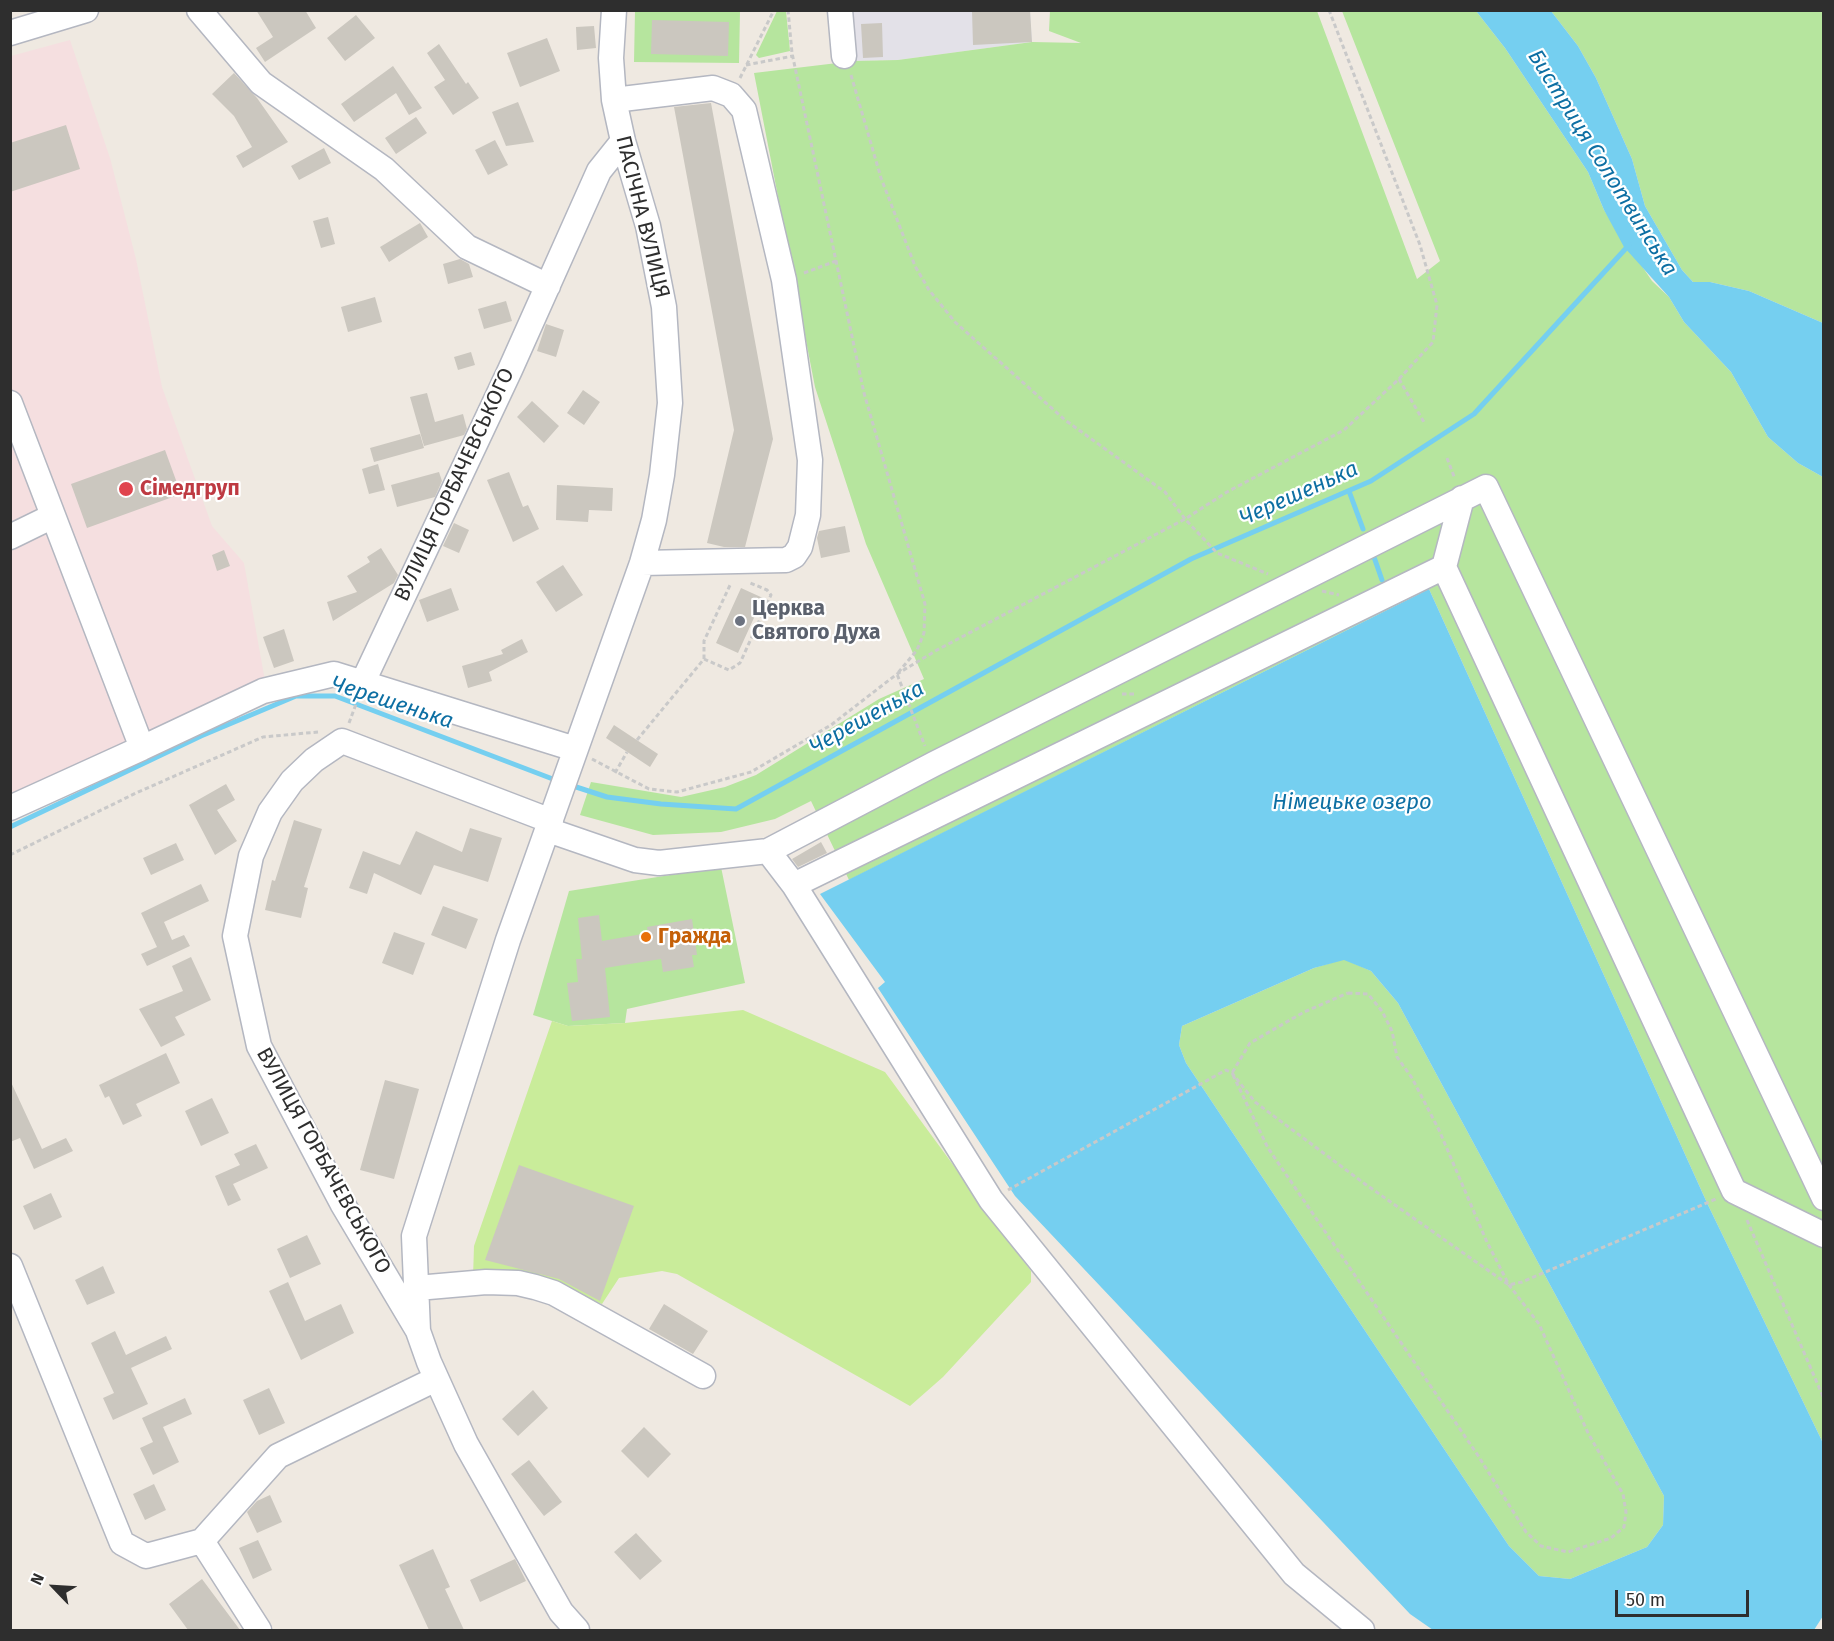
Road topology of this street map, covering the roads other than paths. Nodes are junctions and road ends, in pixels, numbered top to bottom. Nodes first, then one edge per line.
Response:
1 (86, 10) edge
2 (199, 10) edge
3 (614, 10) edge
4 (840, 10) edge
5 (10, 33) edge
6 (844, 56) road end
7 (615, 100) junction
8 (623, 141) junction
9 (548, 286) junction
10 (10, 403) edge
11 (1462, 498) junction
12 (53, 516) junction
13 (10, 537) edge
14 (642, 563) junction
15 (1444, 567) junction
16 (362, 684) junction
17 (142, 748) junction
18 (571, 759) junction
19 (10, 808) edge
20 (552, 818) junction
21 (768, 851) junction
22 (794, 885) junction
23 (1824, 1198) edge
24 (1824, 1236) edge
25 (10, 1266) edge
26 (417, 1288) junction
27 (418, 1331) junction
28 (703, 1376) dead end
29 (436, 1378) junction
30 (202, 1541) junction
31 (259, 1630) edge
32 (577, 1630) edge
33 (1362, 1630) edge

1 - 5 street
2 - 9 street
3 - 7 street, ПАСІЧНА ВУЛИЦЯ
4 - 6 street
7 - 8 street, ПАСІЧНА ВУЛИЦЯ
7 - 14 street
8 - 9 street, ВУЛИЦЯ ГОРБАЧЕВСЬКОГО
8 - 14 street, ПАСІЧНА ВУЛИЦЯ
9 - 16 street, ВУЛИЦЯ ГОРБАЧЕВСЬКОГО
10 - 12 street
11 - 15 street
11 - 21 street
11 - 23 street
12 - 13 street
12 - 17 street
14 - 18 street, ПАСІЧНА ВУЛИЦЯ
15 - 22 street
15 - 24 street
16 - 17 street
16 - 18 street
17 - 19 street
18 - 20 street, ПАСІЧНА ВУЛИЦЯ
20 - 21 street
20 - 26 street, ПАСІЧНА ВУЛИЦЯ
20 - 27 street, ВУЛИЦЯ ГОРБАЧЕВСЬКОГО
21 - 22 street
22 - 33 street
25 - 30 street
26 - 27 street, ПАСІЧНА ВУЛИЦЯ
26 - 28 street
27 - 29 street
29 - 30 street
29 - 32 street
30 - 31 street

